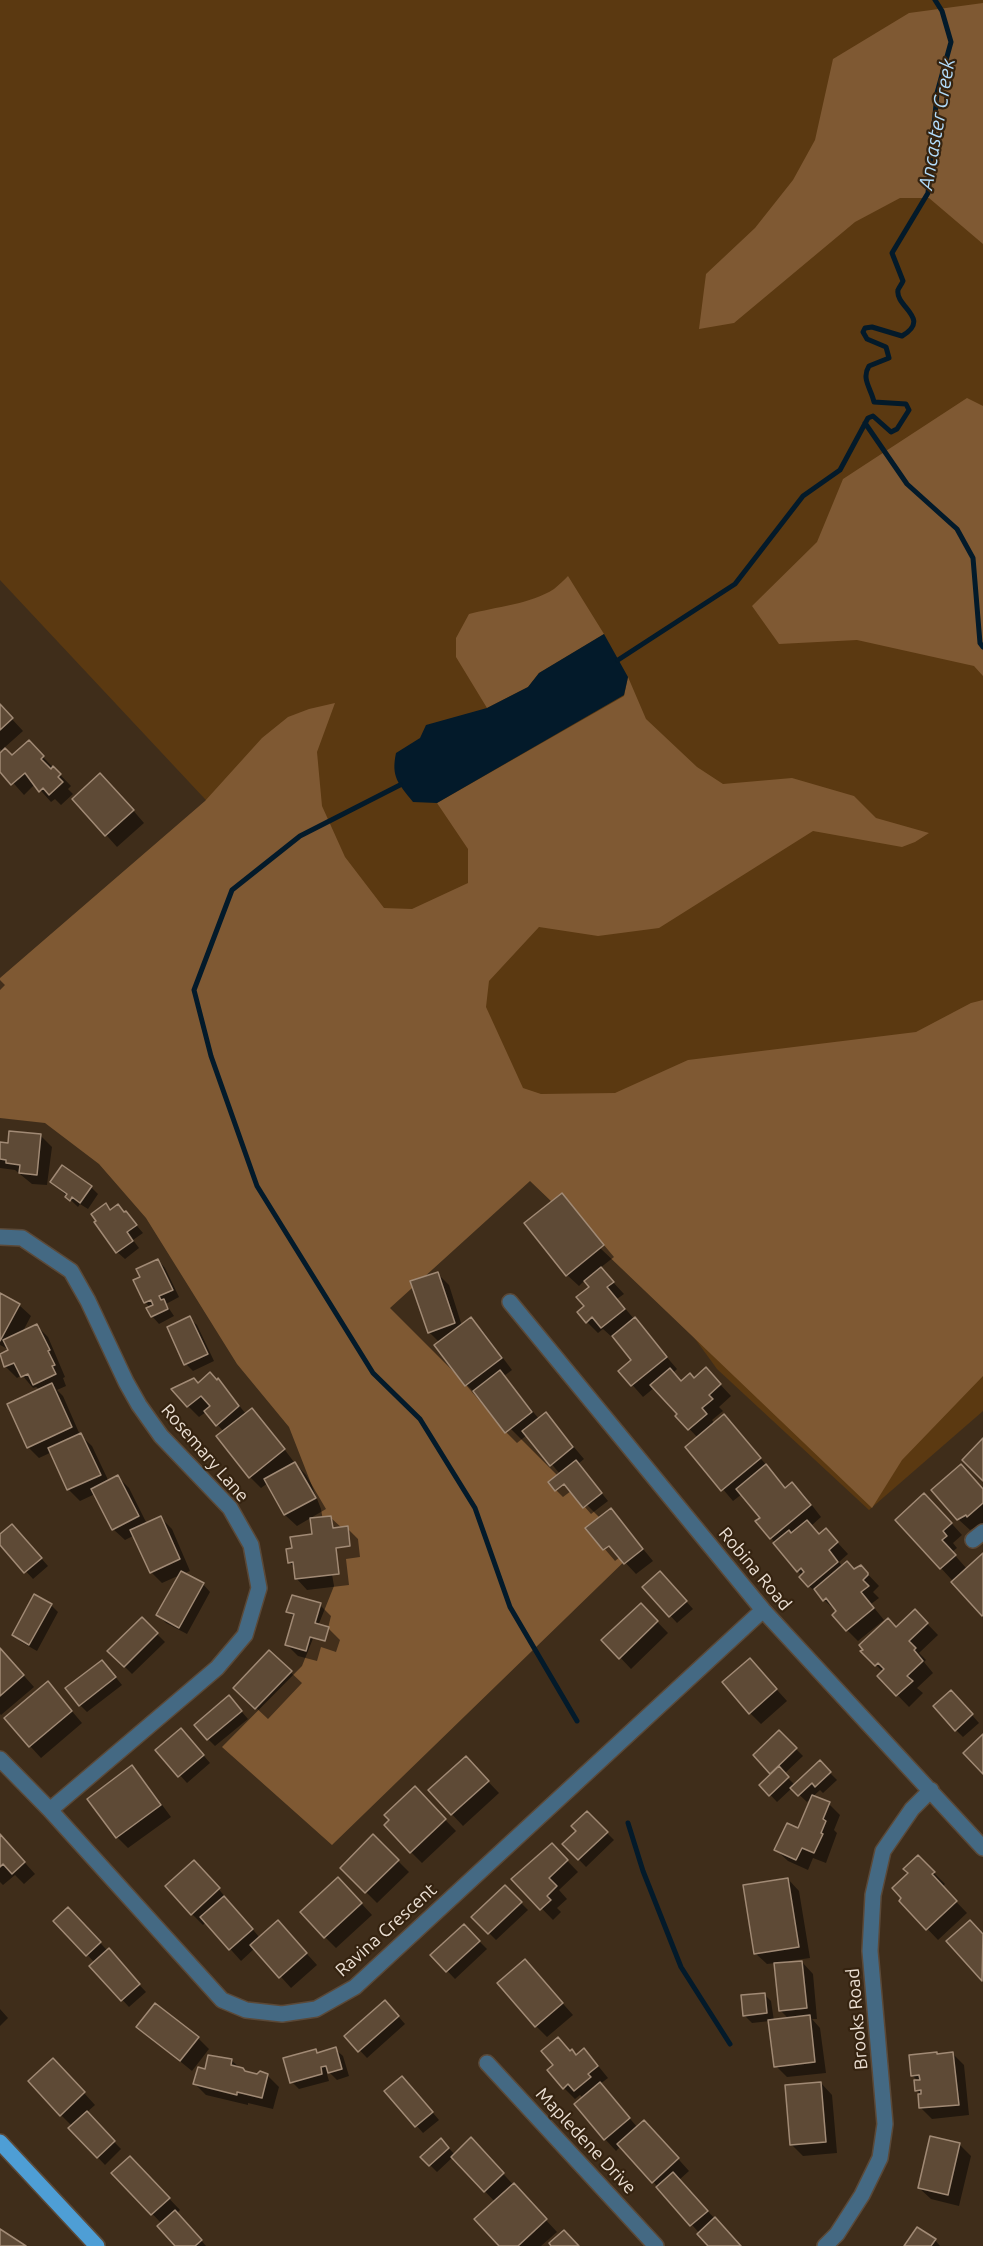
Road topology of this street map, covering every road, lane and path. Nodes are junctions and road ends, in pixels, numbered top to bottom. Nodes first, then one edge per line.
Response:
1 (0, 1237) edge
2 (510, 1302) dead end
3 (763, 1610) junction
4 (0, 1759) edge
5 (931, 1790) junction
6 (50, 1810) junction
7 (983, 1848) edge
8 (488, 2062) dead end
9 (0, 2143) edge
10 (98, 2246) edge
11 (656, 2246) edge
12 (825, 2246) edge

1 - 6 street, Rosemary Lane
2 - 3 street, Robina Road
3 - 5 street, Robina Road
3 - 6 street, Ravina Crescent
4 - 6 street, Ravina Crescent
5 - 7 street, Robina Road
5 - 12 street, Brooks Road
8 - 11 street, Mapledene Drive
9 - 10 main road

